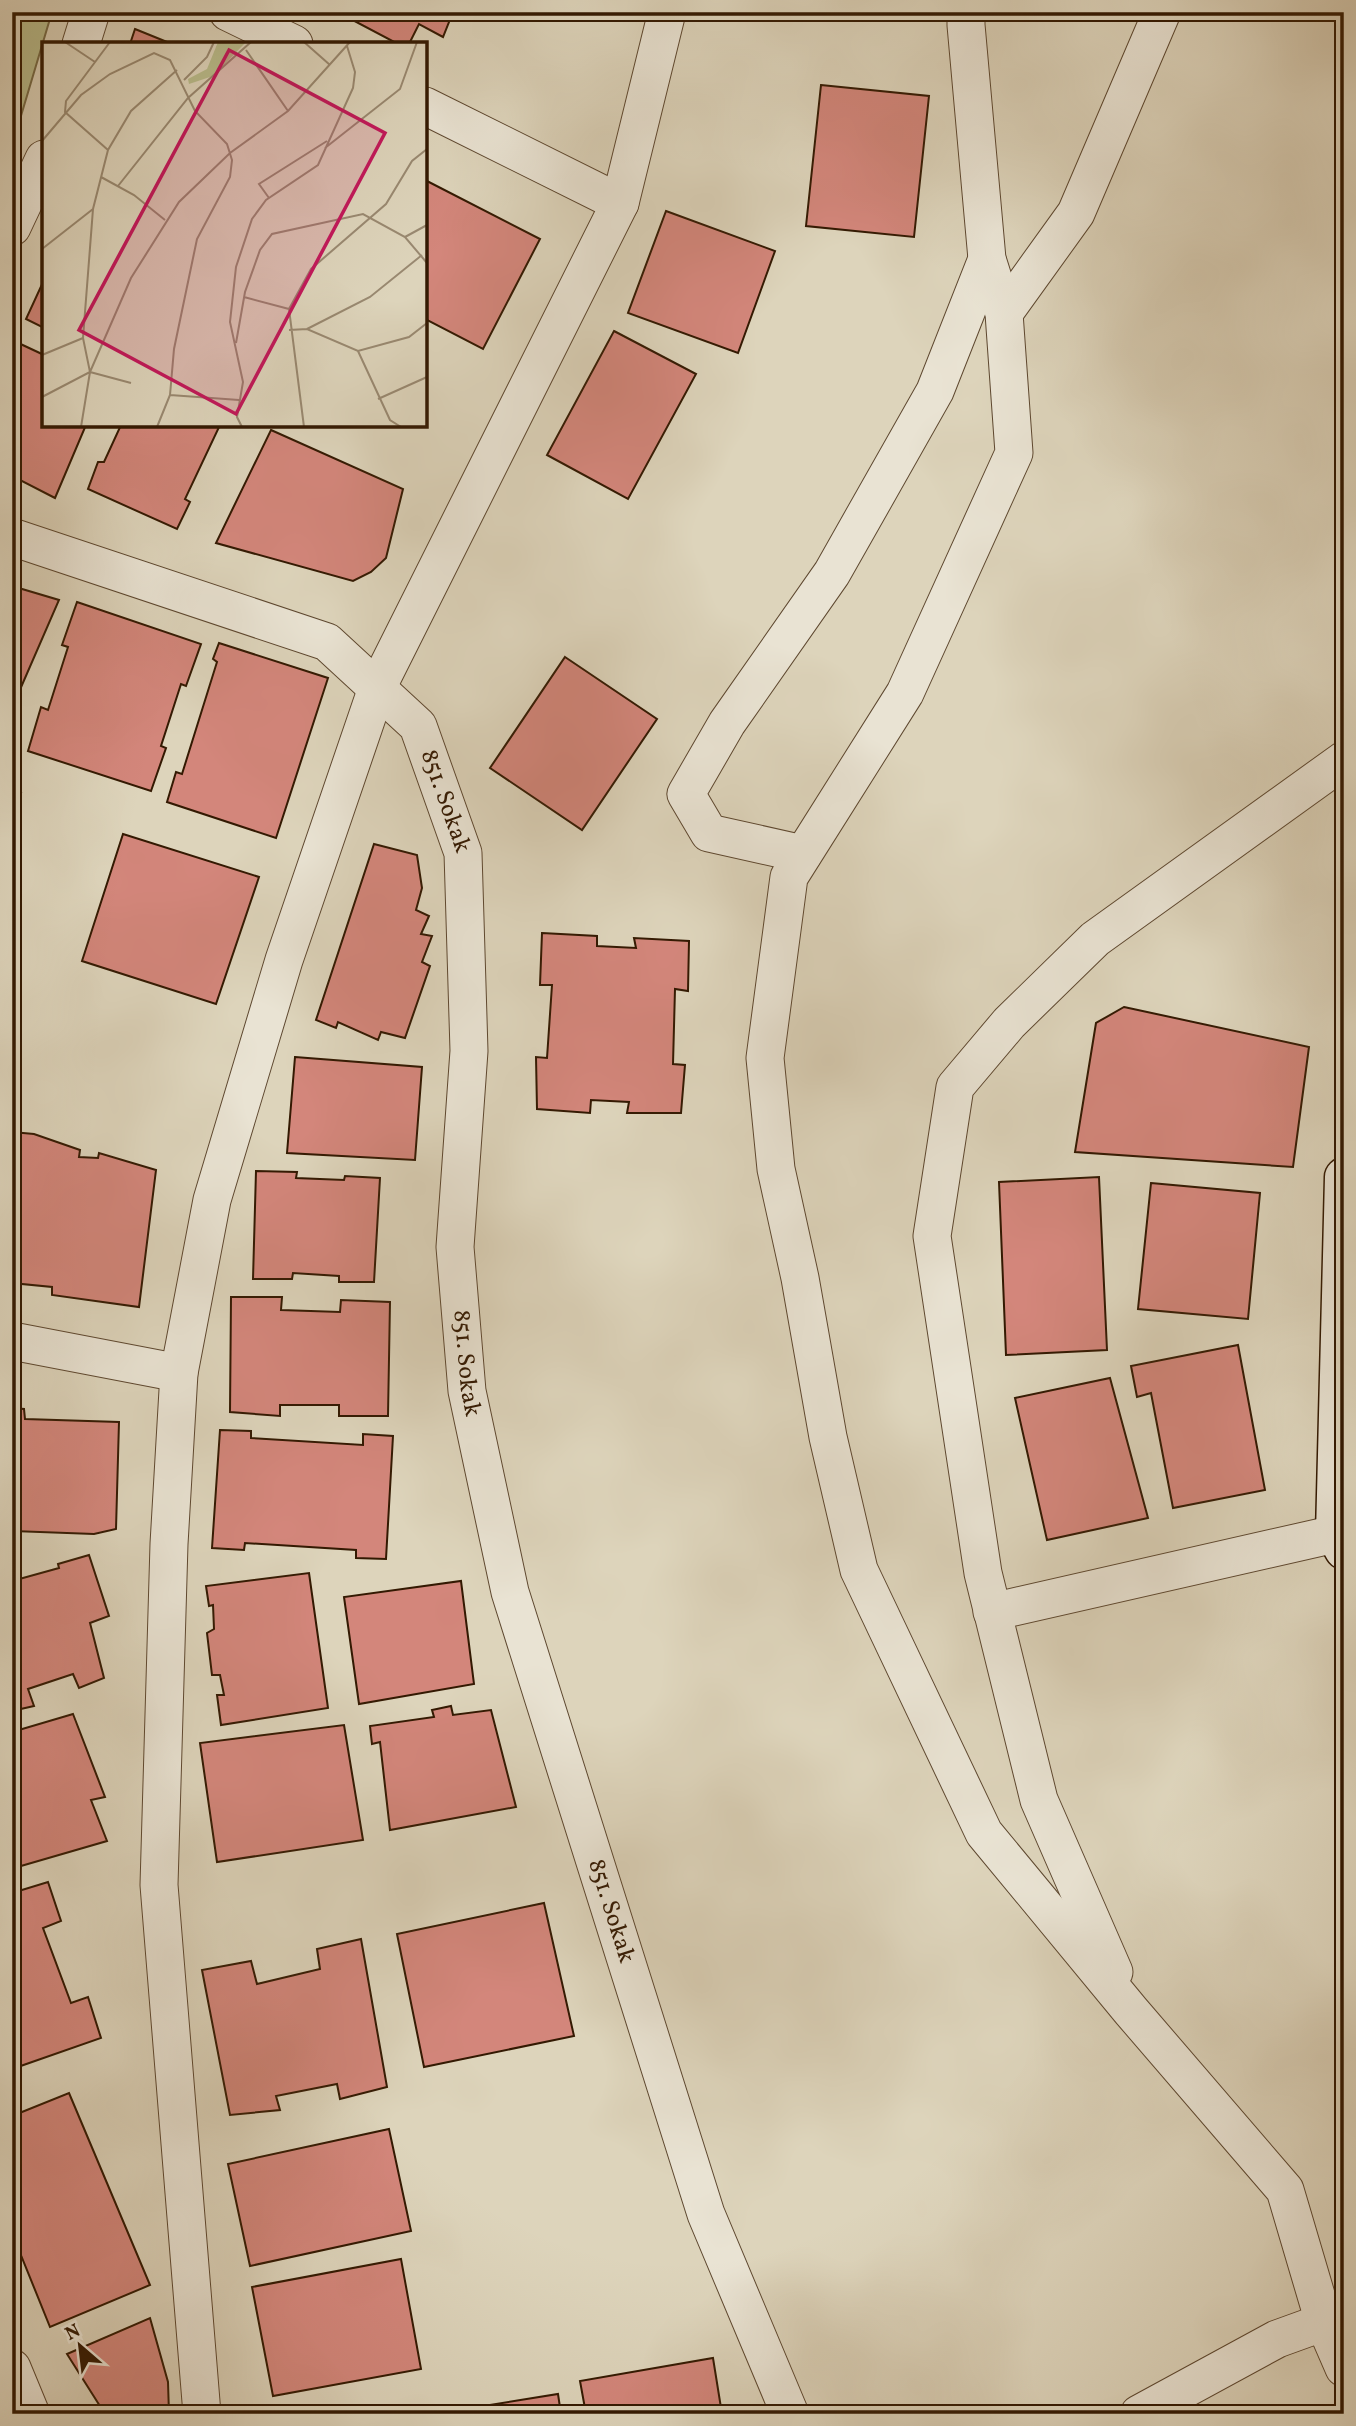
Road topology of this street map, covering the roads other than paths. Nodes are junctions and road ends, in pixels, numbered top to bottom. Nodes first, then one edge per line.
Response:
1 (91, 12) edge
2 (228, 12) edge
3 (667, 12) edge
4 (966, 12) edge
5 (1162, 12) edge
6 (82, 42) edge
7 (290, 42) edge
8 (427, 107) edge
9 (42, 163) edge
10 (620, 203) junction
11 (12, 227) edge
12 (987, 259) junction
13 (1004, 313) junction
14 (12, 537) edge
15 (377, 688) junction
16 (1344, 760) edge
17 (725, 837) junction
18 (803, 855) junction
19 (694, 856) dead end
20 (1344, 1177) edge
21 (12, 1341) edge
22 (179, 1373) junction
23 (1340, 1542) edge
24 (992, 1612) junction
25 (1131, 2011) junction
26 (1325, 2322) junction
27 (12, 2368) edge
28 (1344, 2368) edge
29 (31, 2414) edge
30 (202, 2414) edge
31 (790, 2414) edge
32 (1139, 2414) edge

1 - 6 street
2 - 7 street
3 - 10 street
4 - 12 street
5 - 13 street
8 - 10 street
9 - 11 street
10 - 15 street
12 - 13 street
12 - 17 street
13 - 18 street
14 - 15 street, 851. Sokak
15 - 22 street
15 - 31 street, 851. Sokak
16 - 24 street
17 - 18 street
17 - 19 street
18 - 25 street
20 - 23 street
21 - 22 street
22 - 30 street
23 - 24 street
24 - 25 street
25 - 26 street
26 - 28 street
26 - 32 street
27 - 29 street

